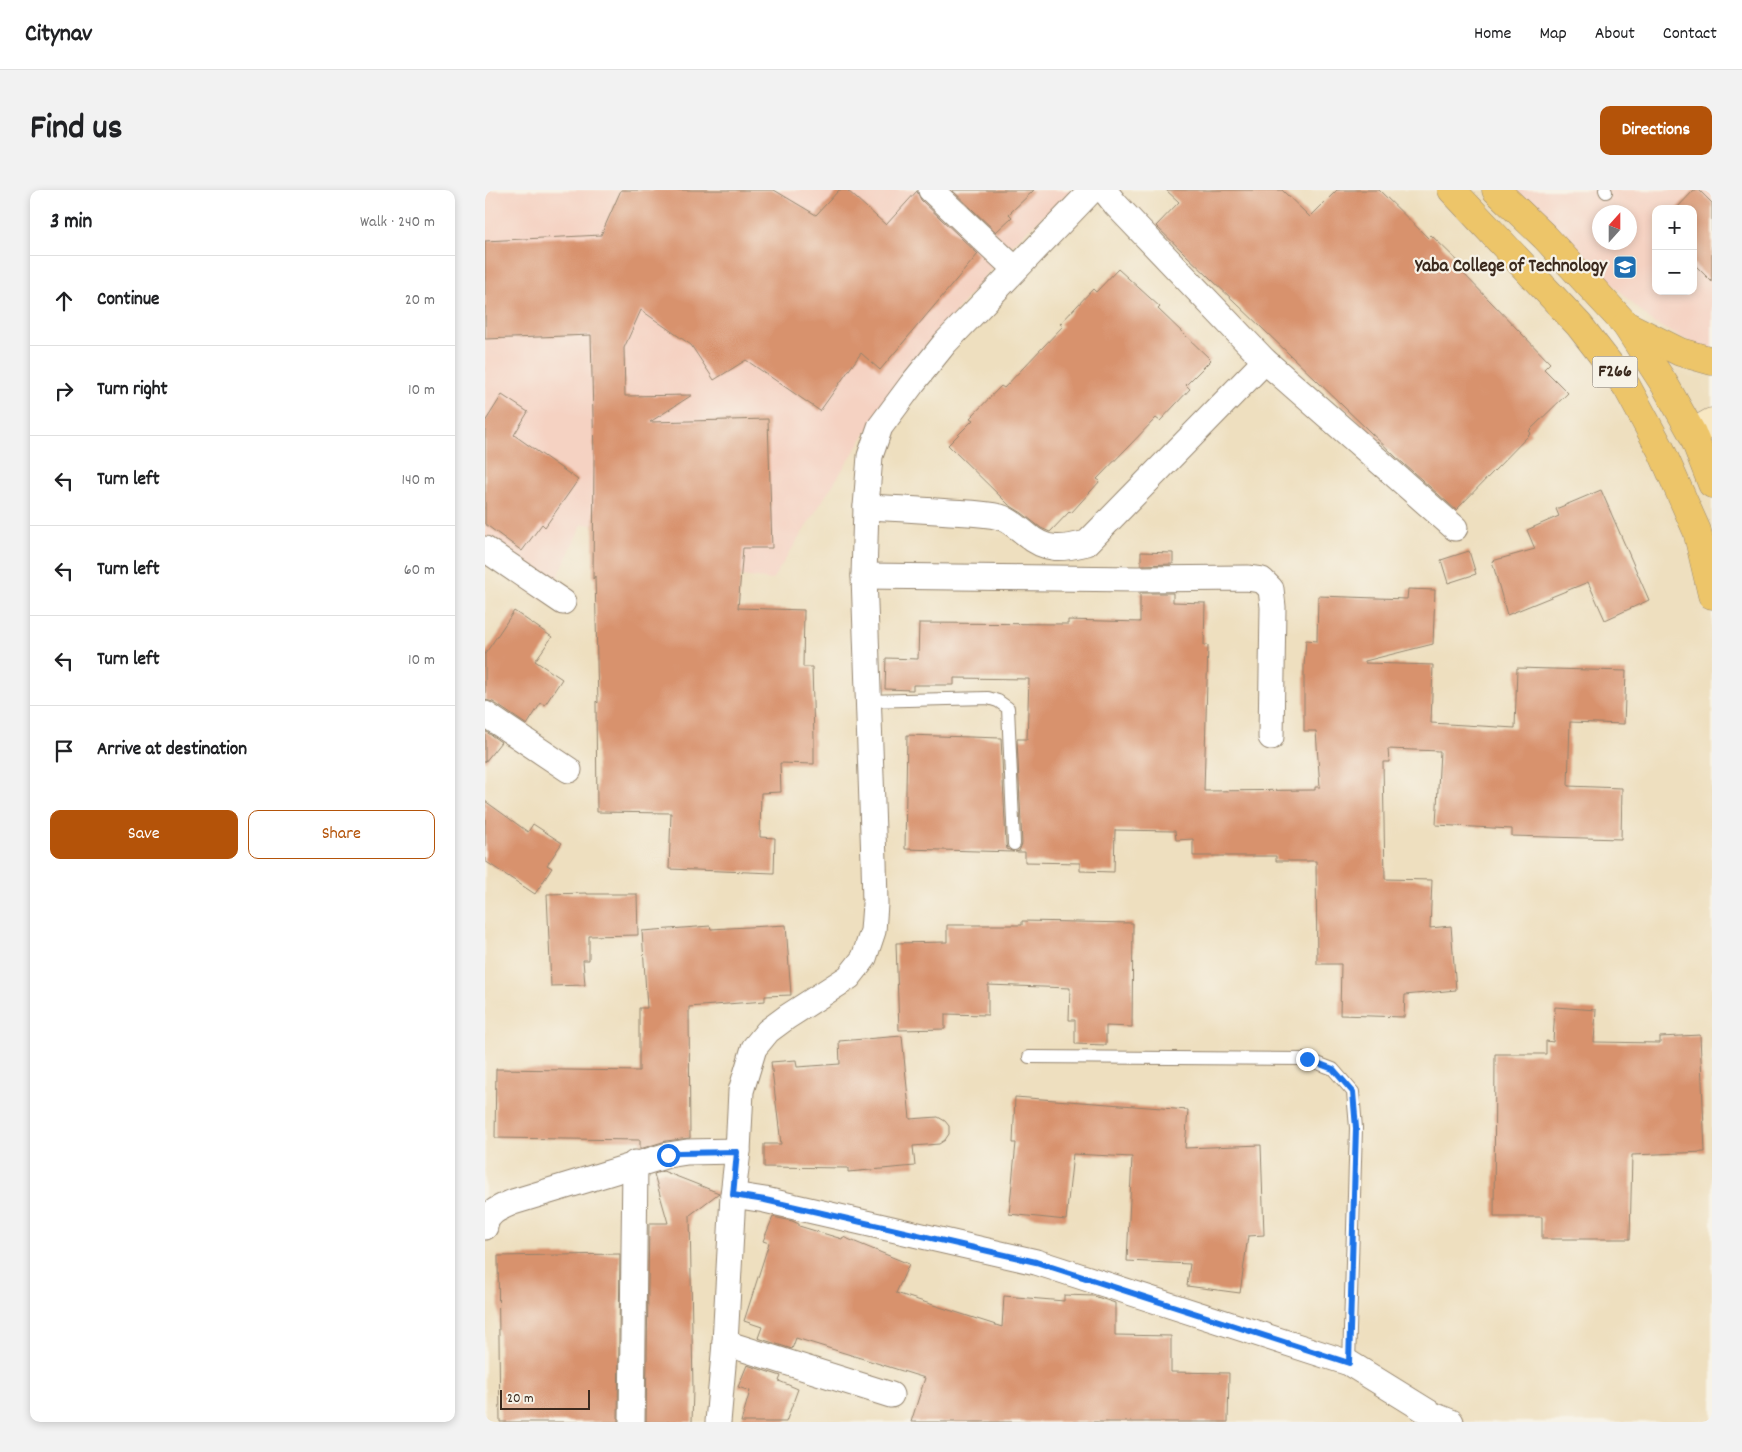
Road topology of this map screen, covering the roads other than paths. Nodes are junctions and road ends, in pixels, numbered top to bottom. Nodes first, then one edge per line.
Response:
1 (931, 190) edge
2 (1092, 190) edge
3 (1104, 190) edge
4 (1452, 190) edge
5 (1496, 190) edge
6 (1015, 270) junction
7 (1626, 325) junction
8 (1265, 361) junction
9 (1712, 361) edge
10 (1702, 428) edge
11 (1712, 484) edge
12 (866, 508) junction
13 (1455, 528) dead end
14 (485, 549) edge
15 (864, 576) junction
16 (1712, 595) edge
17 (563, 602) dead end
18 (867, 701) junction
19 (485, 714) edge
20 (1271, 736) dead end
21 (569, 770) dead end
22 (1014, 844) dead end
23 (1029, 1057) dead end
24 (737, 1152) junction
25 (635, 1164) junction
26 (733, 1195) junction
27 (485, 1227) edge
28 (725, 1343) junction
29 (1349, 1363) junction
30 (891, 1395) dead end
31 (632, 1422) edge
32 (718, 1422) edge
33 (1451, 1422) edge

1 - 6 street
2 - 6 street
3 - 8 street
4 - 16 highway, F266
5 - 7 highway, F266
6 - 12 street
7 - 9 highway
7 - 10 highway, F266
8 - 12 street
8 - 13 street
10 - 11 highway, F266
12 - 15 street
14 - 17 street
15 - 18 street
15 - 20 street
18 - 22 lane
18 - 24 street
19 - 21 street
23 - 29 lane
24 - 25 street
24 - 26 street
25 - 27 street
25 - 31 street
26 - 28 street
26 - 29 street
28 - 30 street
28 - 32 street
29 - 33 street

